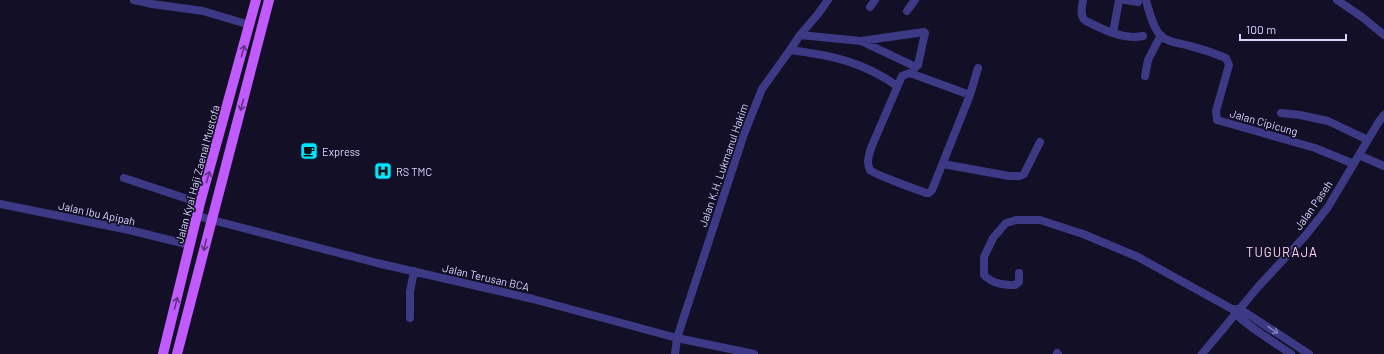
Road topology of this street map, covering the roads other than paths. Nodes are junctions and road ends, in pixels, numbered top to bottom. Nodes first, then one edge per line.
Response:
1 (134, 0) edge
2 (256, 0) edge
3 (269, 0) edge
4 (828, 0) edge
5 (915, 0) edge
6 (1082, 0) edge
7 (1118, 0) edge
8 (1125, 0) edge
9 (1337, 0) edge
10 (1142, 1) edge
11 (170, 3) edge
12 (907, 11) dead end
13 (253, 13) junction
14 (265, 16) junction
15 (250, 25) junction
16 (1114, 33) junction
17 (1159, 33) junction
18 (800, 35) junction
19 (1384, 35) edge
20 (1143, 36) dead end
21 (887, 37) junction
22 (861, 41) junction
23 (790, 50) junction
24 (884, 51) junction
25 (978, 68) dead end
26 (1144, 76) dead end
27 (234, 84) junction
28 (897, 86) junction
29 (246, 88) junction
30 (970, 95) junction
31 (1281, 113) dead end
32 (1384, 115) edge
33 (1368, 140) junction
34 (1040, 142) dead end
35 (1359, 155) junction
36 (943, 164) junction
37 (1354, 164) junction
38 (1384, 166) edge
39 (124, 178) dead end
40 (200, 203) junction
41 (0, 204) edge
42 (198, 216) junction
43 (212, 220) junction
44 (190, 245) junction
45 (414, 271) junction
46 (1019, 273) dead end
47 (1236, 311) junction
48 (410, 318) dead end
49 (172, 320) junction
50 (184, 324) junction
51 (676, 338) junction
52 (163, 354) edge
53 (176, 354) edge
54 (675, 354) edge
55 (754, 354) edge
56 (1202, 354) edge
57 (1292, 354) edge
58 (1309, 354) edge

1 - 11 street
2 - 13 main road, Jalan Kyai Haji Zaenal Mustofa
3 - 14 main road
4 - 18 street, Jalan K.H. Lukmanul Hakim
5 - 12 street
6 - 16 street
7 - 16 street
8 - 10 street
9 - 19 street
10 - 17 street
11 - 15 street
13 - 14 main road
13 - 15 main road, Jalan Kyai Haji Zaenal Mustofa
14 - 29 main road
27 -> 15 main road, Jalan Kyai Haji Zaenal Mustofa
16 - 20 street
17 - 26 street
17 - 37 street, Jalan Cipicung
18 - 22 street
18 - 23 street, Jalan K.H. Lukmanul Hakim
21 - 22 street
21 - 24 street
21 - 24 street
22 - 24 street
23 - 28 street
23 - 51 street, Jalan K.H. Lukmanul Hakim
25 - 30 street
27 - 29 main road
40 -> 27 main road, Jalan Kyai Haji Zaenal Mustofa
28 - 30 street
28 - 36 street
29 -> 43 main road
30 - 36 street
31 - 33 street
32 - 33 street, Jalan Paseh
33 - 35 street, Jalan Paseh
34 - 36 street
35 - 37 street, Jalan Paseh
35 - 38 street
37 - 47 street, Jalan Paseh
39 - 40 street
40 - 42 main road, Jalan Kyai Haji Zaenal Mustofa
41 - 44 street, Jalan Ibu Apipah
42 - 43 street, Jalan Terusan BCA
42 - 44 main road, Jalan Kyai Haji Zaenal Mustofa
43 - 45 street, Jalan Terusan BCA
43 -> 50 main road
49 -> 44 main road, Jalan Kyai Haji Zaenal Mustofa
45 - 48 street
45 - 51 street, Jalan Terusan BCA
46 - 47 street
47 - 56 street, Jalan Paseh
47 - 57 street
47 -> 58 street
49 - 50 main road
49 - 52 main road, Jalan Kyai Haji Zaenal Mustofa
50 - 53 main road
51 - 54 street, Jalan K.H. Lukmanul Hakim
51 - 55 street, Jalan Terusan BCA

